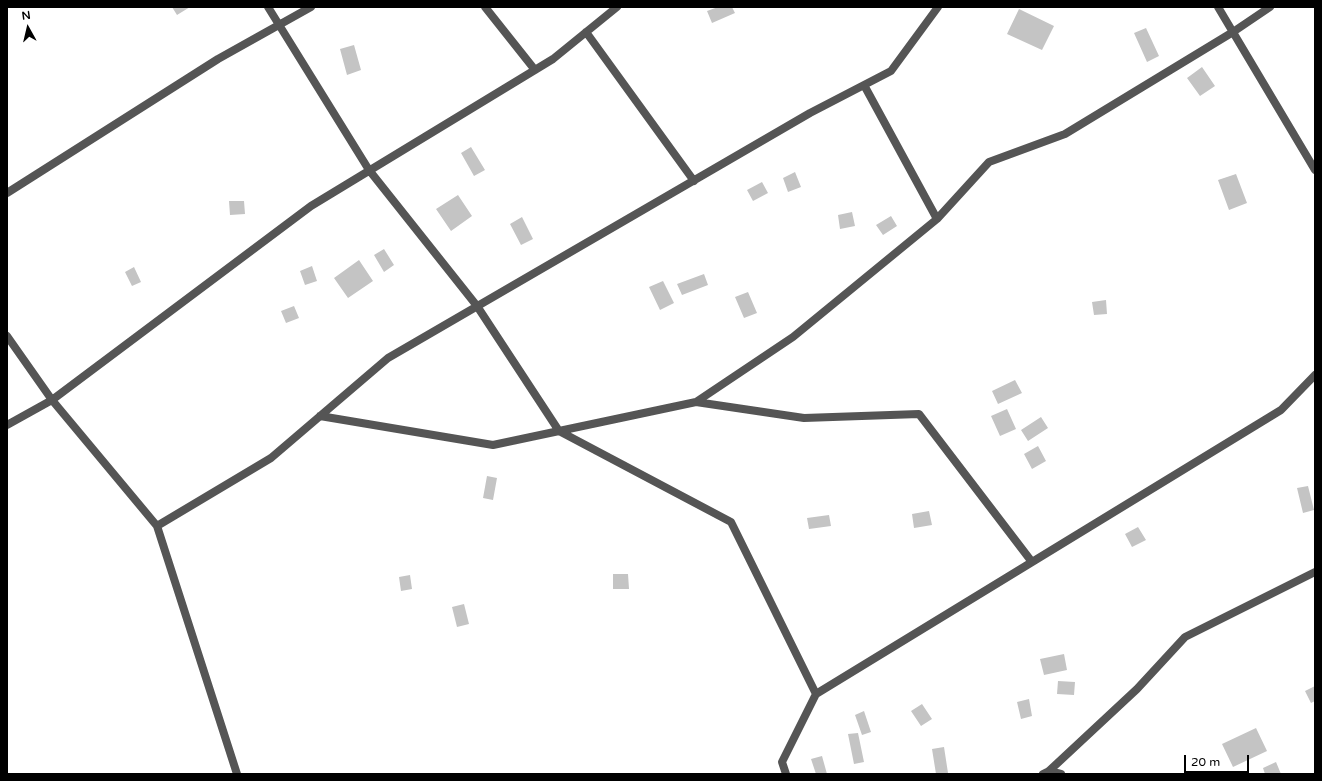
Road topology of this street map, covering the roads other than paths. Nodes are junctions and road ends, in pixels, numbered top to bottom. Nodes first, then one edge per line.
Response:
1 (268, 7) edge
2 (311, 7) edge
3 (485, 7) edge
4 (617, 7) edge
5 (938, 7) edge
6 (1218, 7) edge
7 (1270, 7) edge
8 (279, 25) junction
9 (586, 32) junction
10 (1233, 32) junction
11 (535, 70) junction
12 (864, 85) junction
13 (369, 170) junction
14 (1315, 170) edge
15 (694, 181) junction
16 (7, 193) edge
17 (937, 219) junction
18 (477, 306) junction
19 (7, 336) edge
20 (1315, 375) edge
21 (52, 400) junction
22 (696, 402) junction
23 (320, 416) junction
24 (7, 425) edge
25 (559, 431) junction
26 (158, 526) junction
27 (1032, 562) junction
28 (1315, 572) edge
29 (816, 694) junction
30 (1046, 773) edge
31 (236, 774) edge
32 (786, 774) edge
33 (1061, 774) edge

1 - 8 street
2 - 8 street
3 - 11 street
4 - 9 street
5 - 12 street
6 - 10 street
7 - 10 street
8 - 13 street
8 - 16 street
9 - 11 street
9 - 15 street
10 - 14 street
10 - 17 street
11 - 13 street
12 - 15 street
12 - 17 street
13 - 18 street
13 - 21 street
15 - 18 street
17 - 22 street
18 - 23 street
18 - 25 street
19 - 21 street
20 - 27 street
21 - 24 street
21 - 26 street
22 - 25 street
22 - 27 street
23 - 25 street
23 - 26 street
25 - 29 street
26 - 31 street
27 - 29 street
28 - 30 street
29 - 32 street
30 - 33 street

